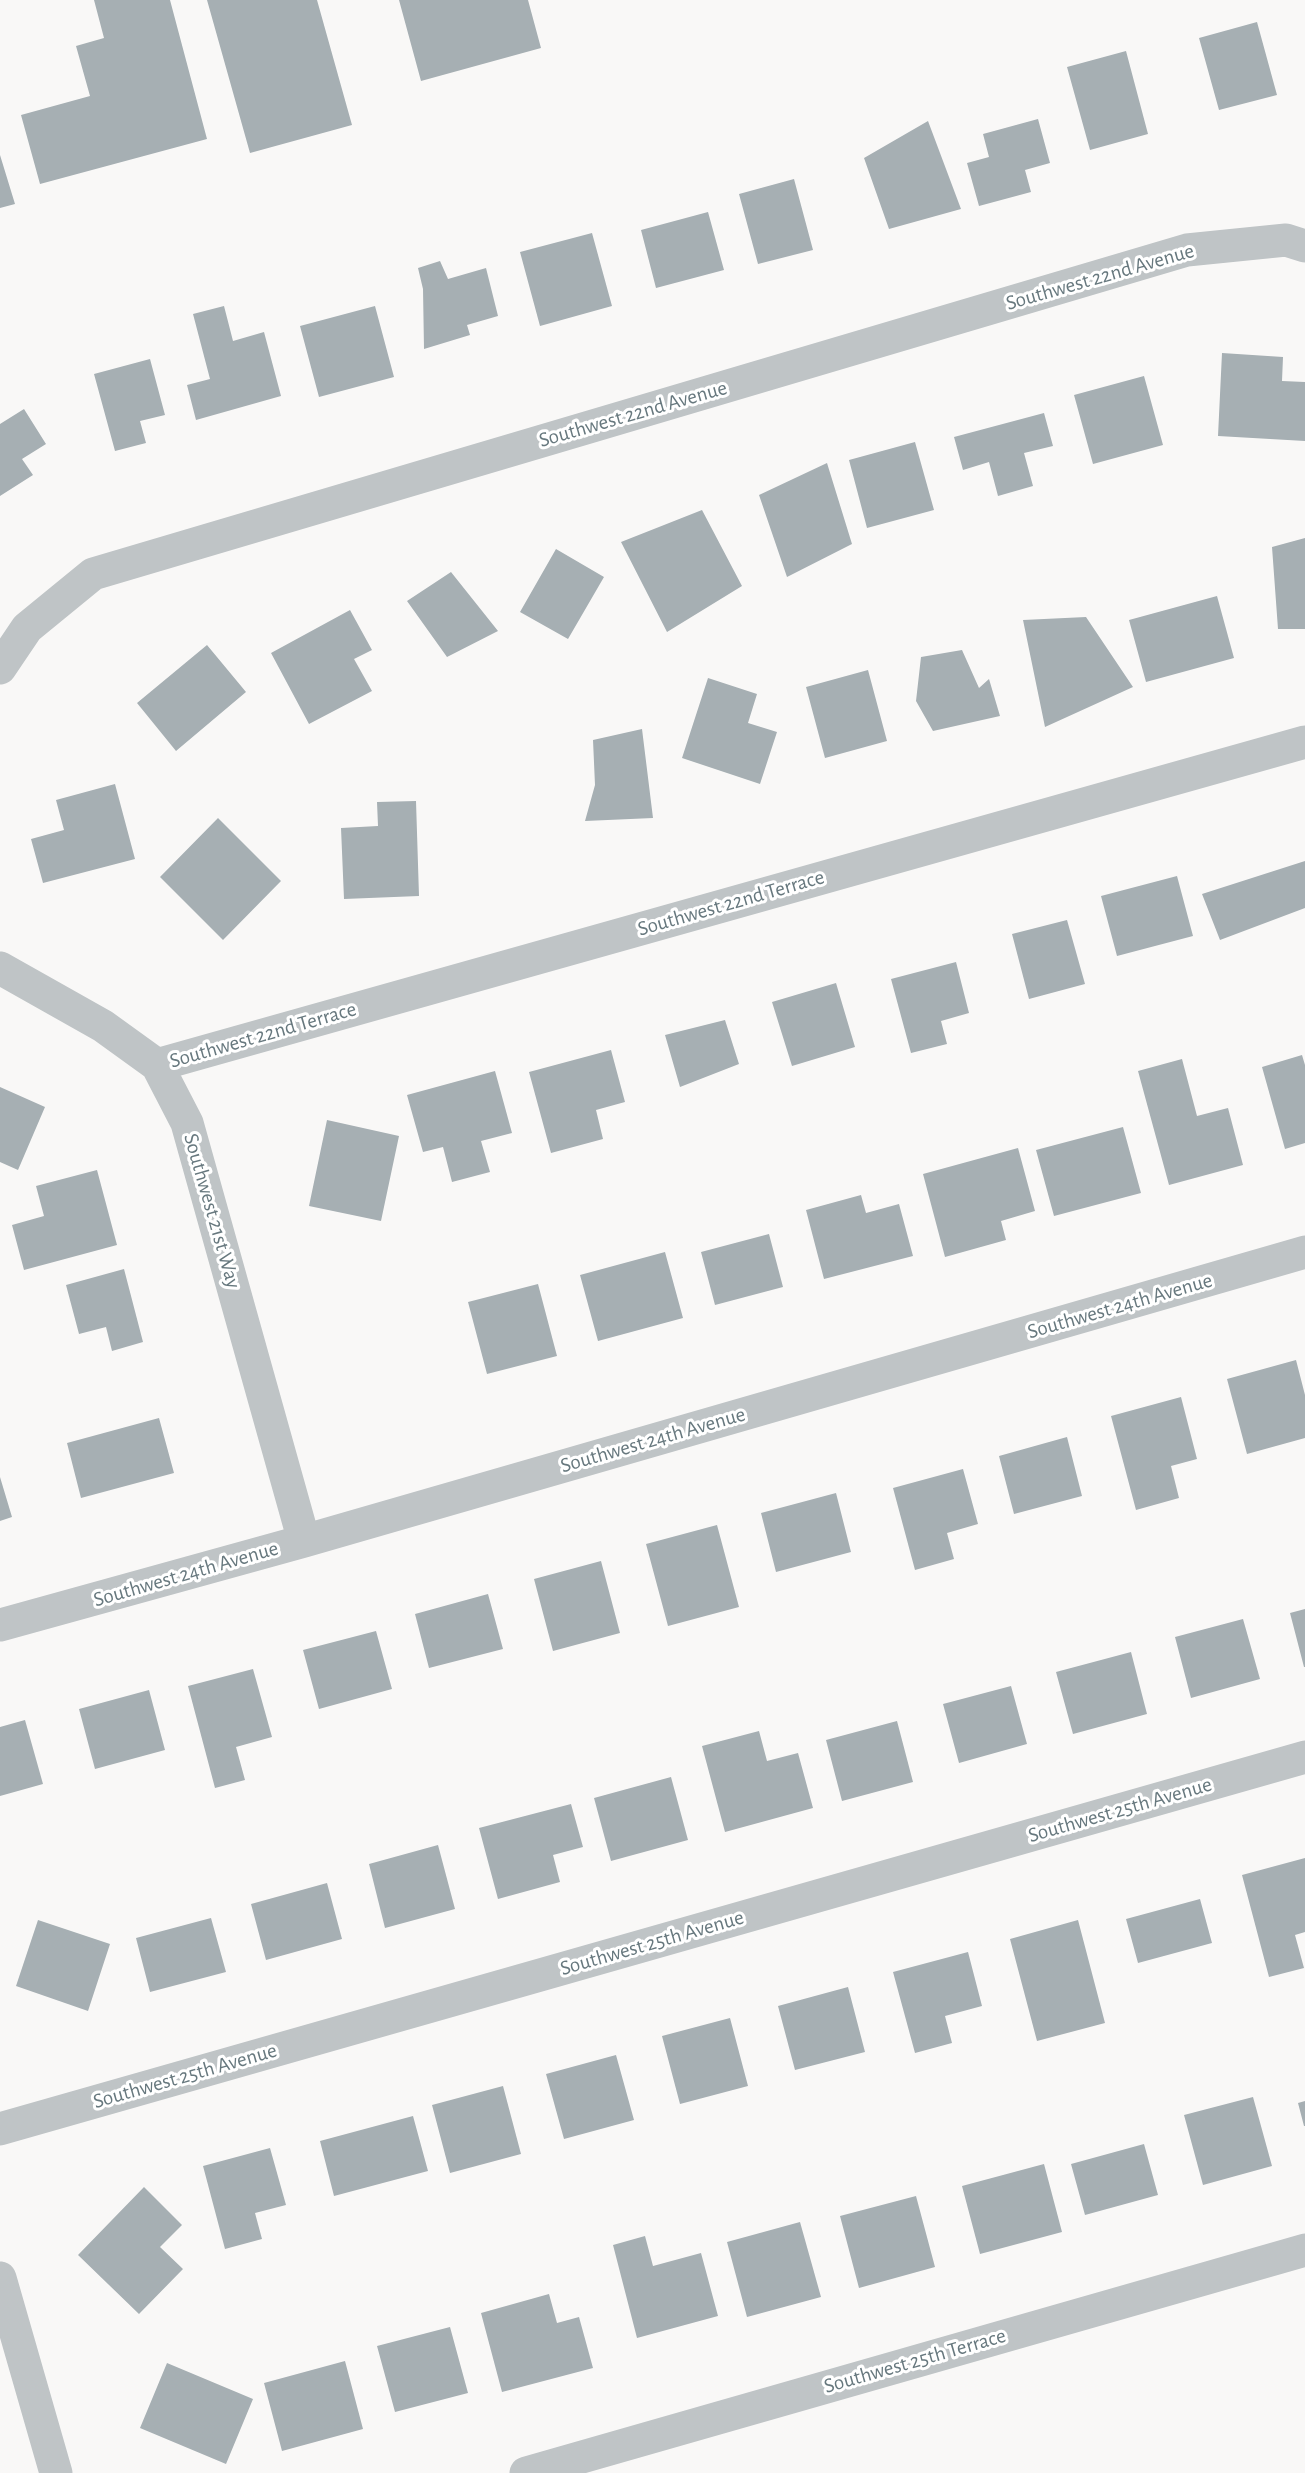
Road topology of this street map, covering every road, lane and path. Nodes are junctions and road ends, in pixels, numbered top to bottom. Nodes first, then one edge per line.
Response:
1 (1305, 246) edge
2 (0, 668) edge
3 (1305, 742) edge
4 (0, 968) edge
5 (157, 1065) junction
6 (1305, 1252) edge
7 (304, 1541) junction
8 (0, 1625) edge
9 (1305, 1757) edge
10 (0, 2129) edge
11 (1305, 2250) edge
12 (0, 2278) edge
13 (56, 2473) edge
14 (526, 2473) edge

1 - 2 street, Southwest 22nd Avenue
3 - 5 street, Southwest 22nd Terrace
4 - 5 street, Southwest 21st Way
5 - 7 street, Southwest 21st Way
6 - 7 street, Southwest 24th Avenue
7 - 8 street, Southwest 24th Avenue
9 - 10 street, Southwest 25th Avenue
11 - 14 street, Southwest 25th Terrace
12 - 13 street

